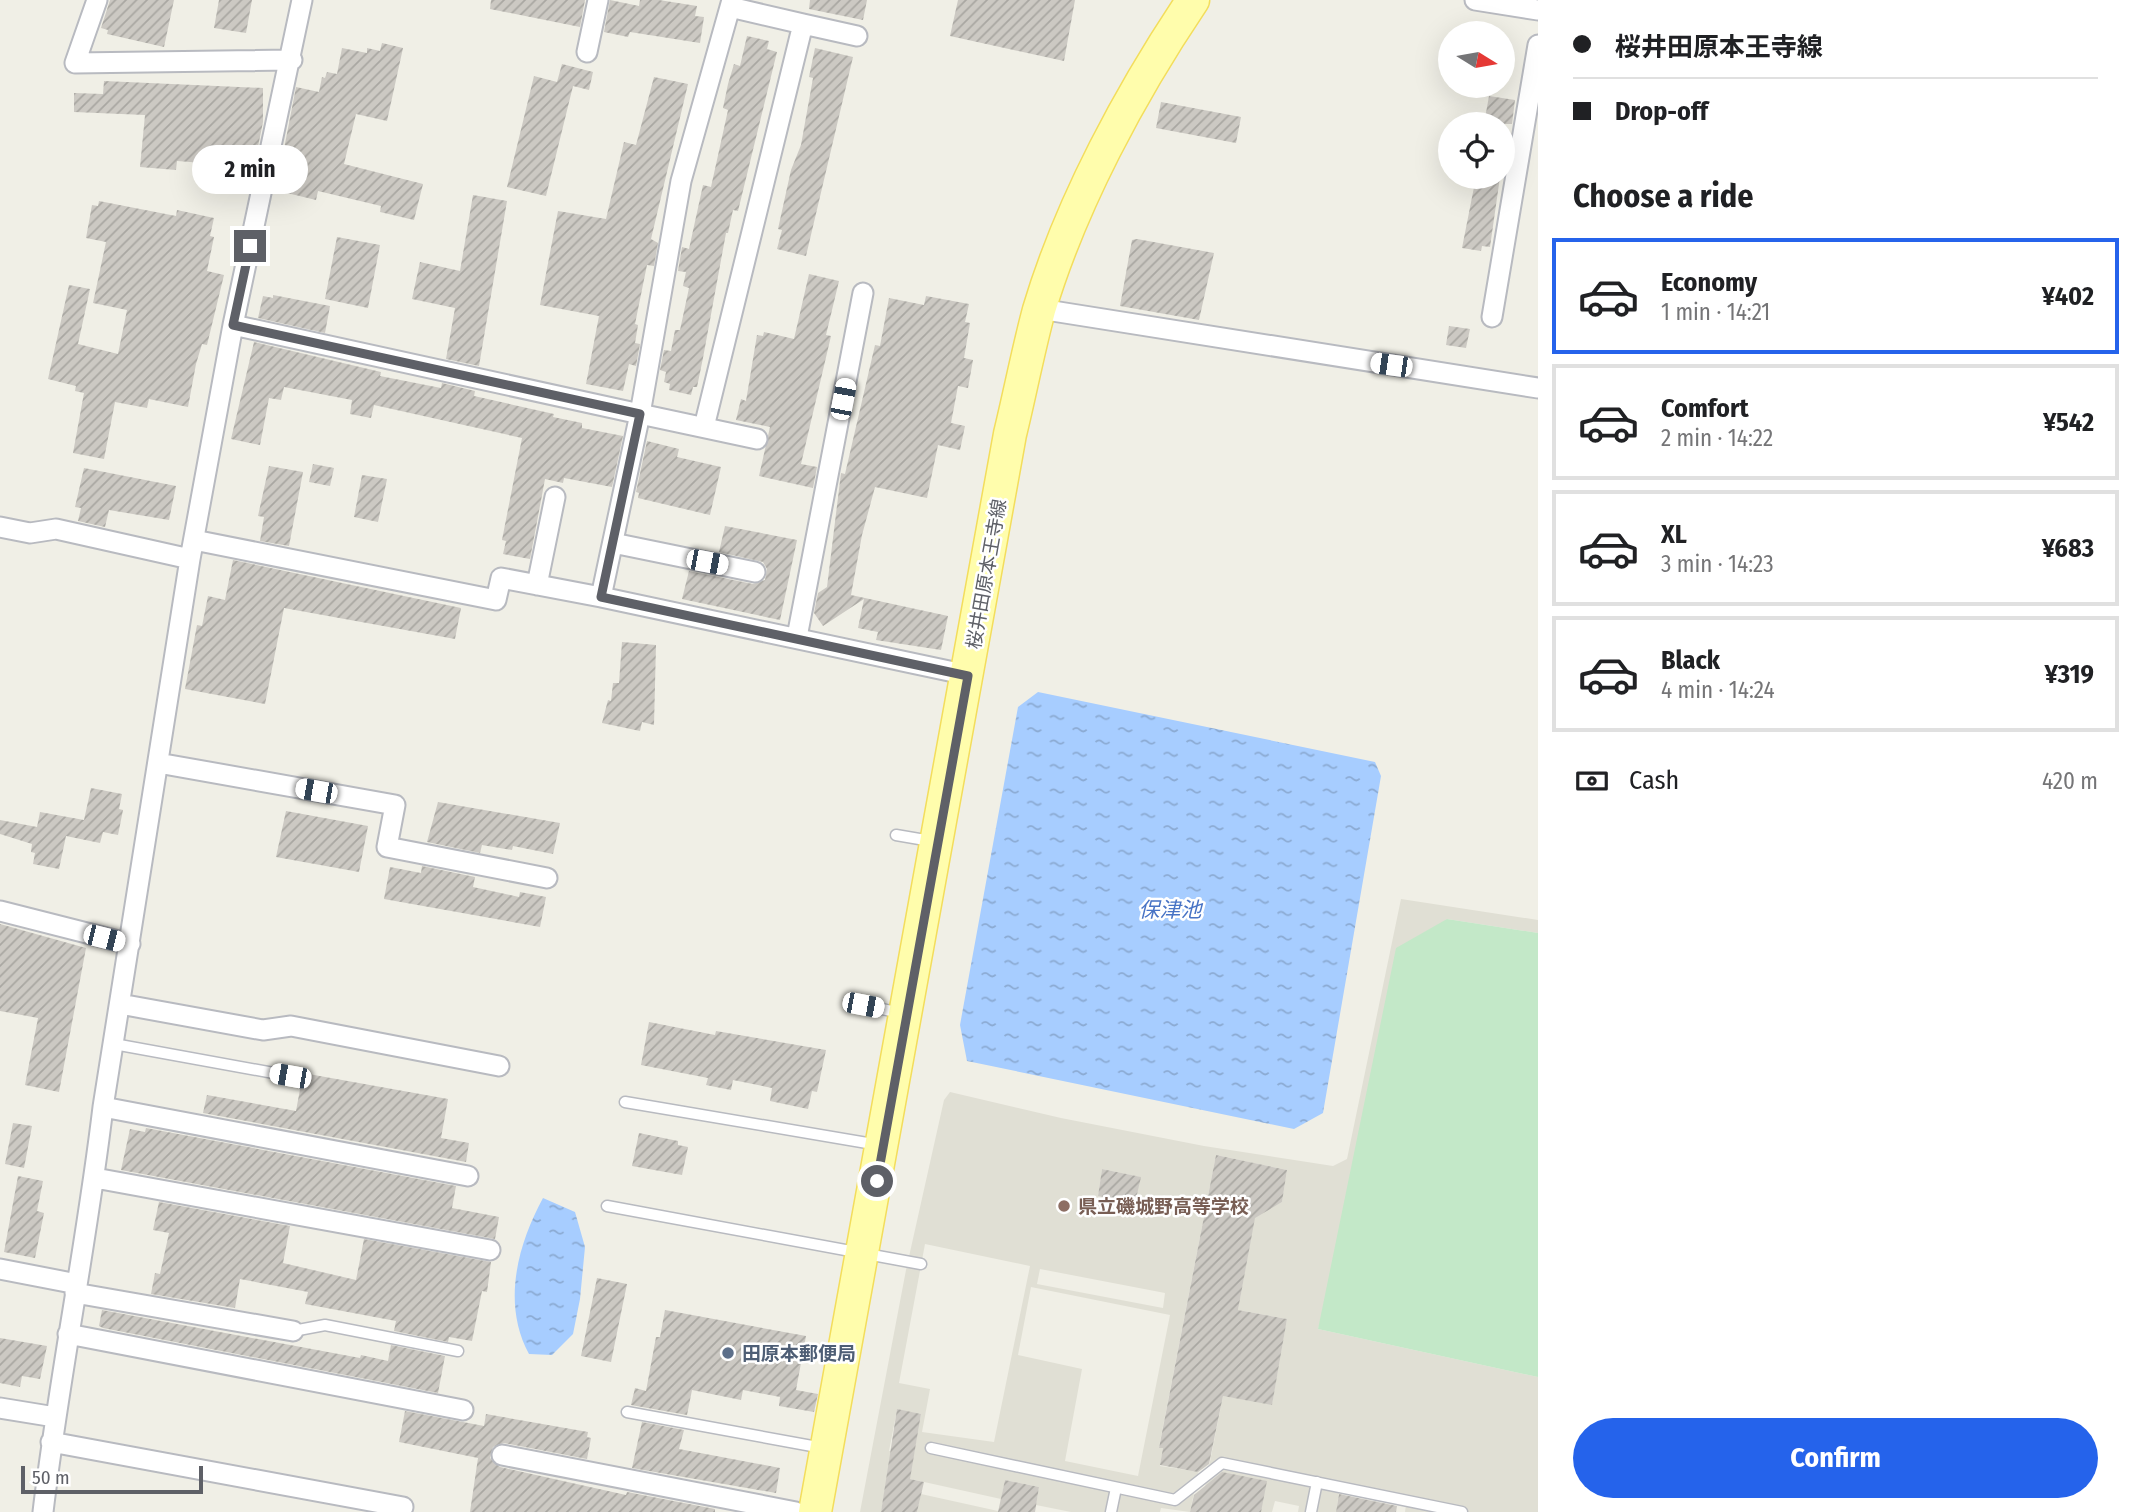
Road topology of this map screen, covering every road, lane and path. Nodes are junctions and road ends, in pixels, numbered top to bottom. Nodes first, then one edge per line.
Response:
1 (97, 0) edge
2 (302, 0) edge
3 (598, 0) edge
4 (1173, 0) edge
5 (1193, 0) edge
6 (1475, 0) edge
7 (731, 3) edge
8 (1538, 10) edge
9 (803, 24) junction
10 (857, 36) dead end
11 (1168, 36) junction
12 (1538, 45) edge
13 (587, 52) dead end
14 (292, 60) junction
15 (863, 293) dead end
16 (1040, 309) junction
17 (1492, 317) dead end
18 (233, 325) junction
19 (1538, 388) edge
20 (640, 414) junction
21 (704, 427) junction
22 (757, 439) dead end
23 (555, 498) dead end
24 (0, 527) edge
25 (613, 543) junction
26 (192, 550) junction
27 (754, 572) dead end
28 (537, 585) junction
29 (601, 597) junction
30 (797, 637) junction
31 (968, 676) junction
32 (158, 763) junction
33 (896, 835) dead end
34 (938, 843) junction
35 (547, 878) dead end
36 (0, 911) edge
37 (130, 944) junction
38 (120, 1004) junction
39 (863, 1005) dead end
40 (907, 1014) junction
41 (114, 1044) junction
42 (499, 1066) dead end
43 (290, 1076) dead end
44 (625, 1102) dead end
45 (103, 1107) junction
46 (883, 1146) junction
47 (468, 1176) dead end
48 (95, 1178) junction
49 (607, 1206) dead end
50 (490, 1250) dead end
51 (864, 1251) junction
52 (922, 1264) dead end
53 (0, 1269) edge
54 (76, 1289) junction
55 (293, 1331) joint
56 (68, 1334) junction
57 (458, 1351) dead end
58 (0, 1408) edge
59 (463, 1410) dead end
60 (627, 1412) dead end
61 (55, 1417) junction
62 (51, 1442) junction
63 (931, 1448) dead end
64 (827, 1449) junction
65 (502, 1455) dead end
66 (1317, 1482) junction
67 (1116, 1488) junction
68 (403, 1507) dead end
69 (43, 1512) edge
70 (796, 1512) edge
71 (815, 1512) edge
72 (1111, 1512) edge
73 (1311, 1512) edge
74 (1462, 1512) edge

1 - 14 street
2 - 14 street
3 - 13 street
4 - 11 street
5 - 11 main road, 桜井田原本王寺線
6 - 8 street
7 - 9 street
7 - 20 street
9 - 10 street
9 - 21 street
11 - 16 main road, 桜井田原本王寺線
12 - 17 street
14 - 18 street
15 - 30 street
16 - 19 street
16 - 31 main road, 桜井田原本王寺線
18 - 20 street
18 - 26 street
20 - 21 street
20 - 25 street
21 - 22 street
23 - 28 street
24 - 26 street
25 - 27 street
25 - 29 street
26 - 28 street
26 - 32 street
28 - 29 street
29 - 30 street
30 - 31 street
31 - 34 main road, 桜井田原本王寺線
32 - 35 street
32 - 37 street
33 - 34 lane
34 - 40 main road, 桜井田原本王寺線
36 - 37 street
37 - 38 street
38 - 41 street
38 - 42 street
39 - 40 lane
40 - 46 main road, 桜井田原本王寺線
41 - 43 lane
41 - 45 street
44 - 46 lane
45 - 47 street
45 - 48 street
46 - 51 main road, 桜井田原本王寺線
48 - 50 street
48 - 54 street
49 - 51 lane
51 - 52 lane
51 - 64 main road, 桜井田原本王寺線
53 - 54 street
54 - 55 street
54 - 56 street
55 - 57 lane
56 - 59 street
56 - 61 street
58 - 61 street
60 - 64 lane
61 - 62 street
62 - 68 street
62 - 69 street
63 - 67 lane
64 - 71 main road, 桜井田原本王寺線
65 - 70 street
66 - 67 lane
66 - 73 lane
66 - 74 lane
67 - 72 lane

